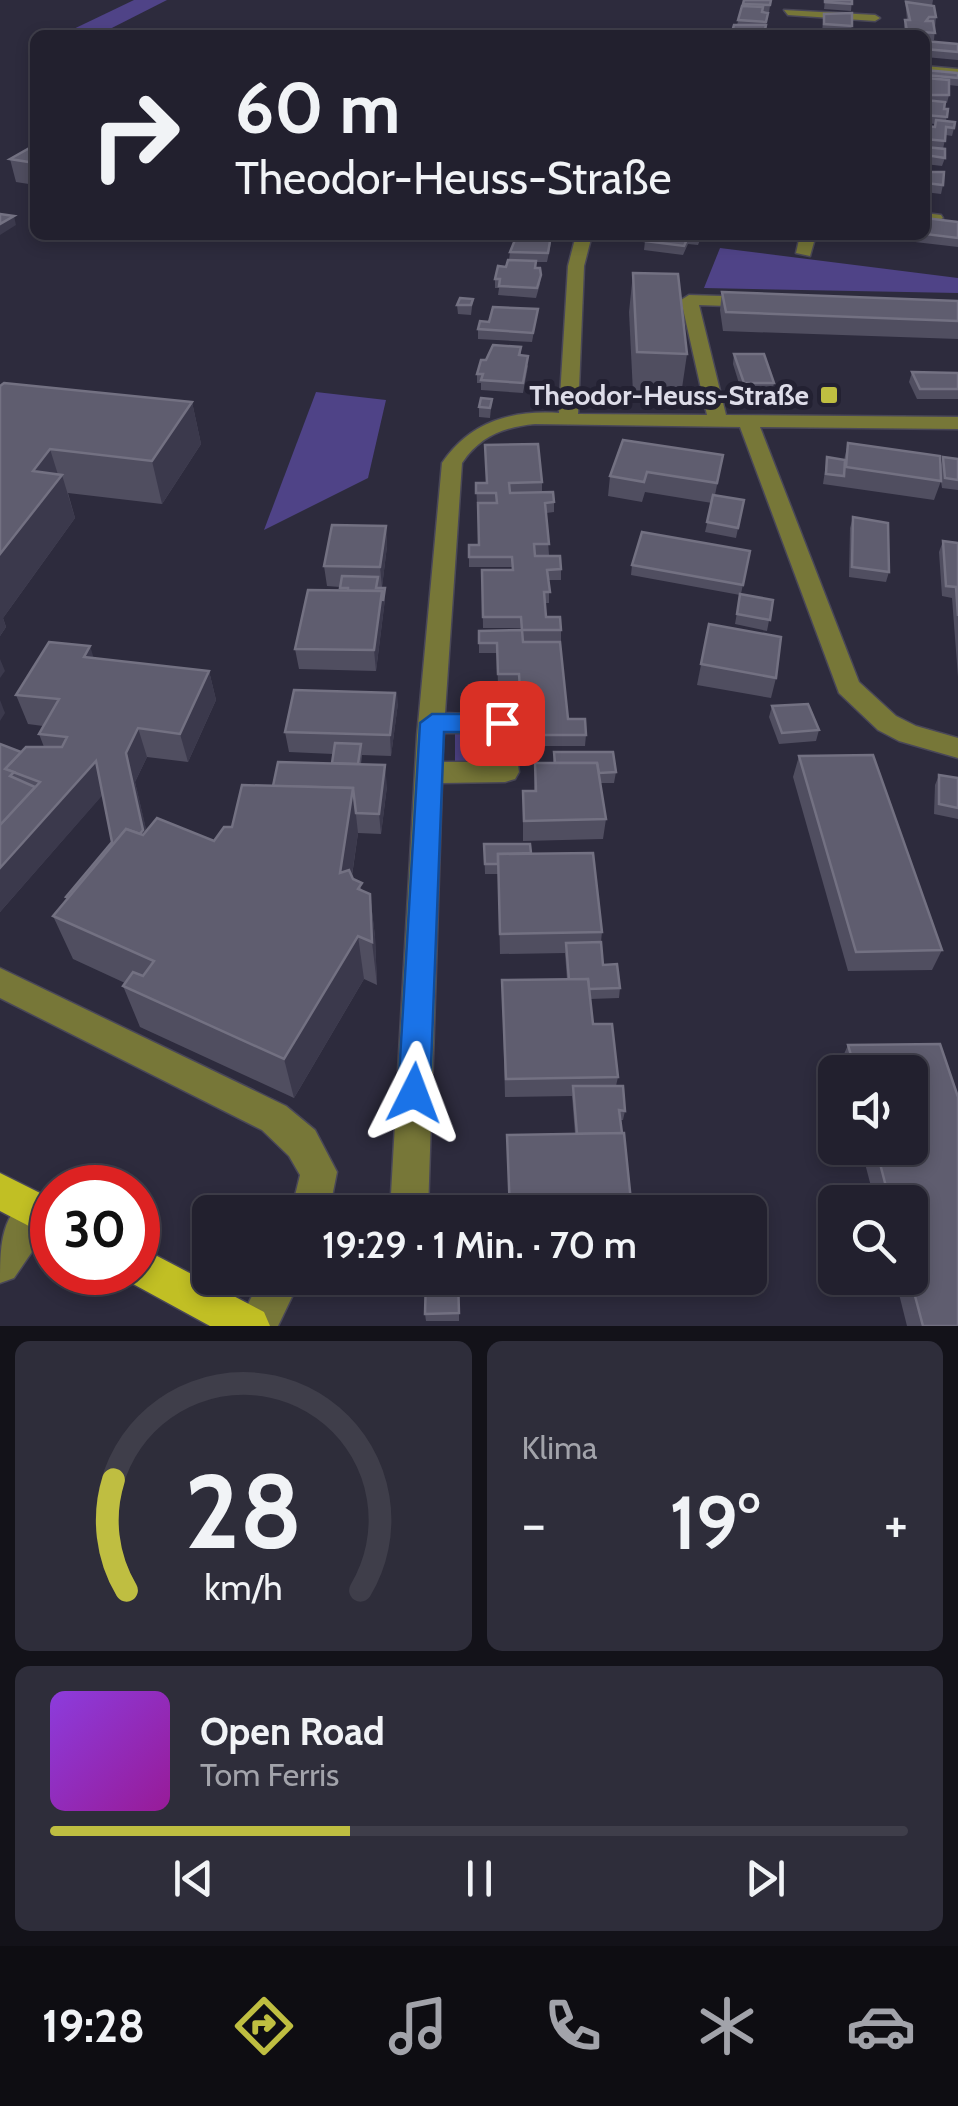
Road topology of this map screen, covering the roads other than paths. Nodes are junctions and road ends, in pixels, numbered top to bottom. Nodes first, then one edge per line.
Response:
1 (876, 0) edge
2 (788, 11) edge
3 (875, 18) junction
4 (874, 30) edge
5 (930, 69) edge
6 (958, 72) edge
7 (583, 240) edge
8 (807, 240) edge
9 (804, 253) dead end
10 (766, 302) edge
11 (568, 420) junction
12 (718, 422) junction
13 (748, 422) junction
14 (958, 424) edge
15 (432, 723) junction
16 (958, 748) edge
17 (428, 773) junction
18 (0, 982) edge
19 (0, 1191) edge
20 (314, 1195) edge
21 (410, 1195) edge
22 (30, 1208) edge
23 (30, 1232) edge
24 (0, 1264) edge
25 (160, 1277) edge
26 (272, 1295) edge
27 (254, 1326) edge

1 - 3 street
2 - 3 street
3 - 4 street
5 - 6 street
7 - 11 street
8 - 9 street
10 - 12 street
11 - 12 street
11 - 15 street
12 - 13 street
13 - 14 street
13 - 16 street
15 - 17 street
15 - 17 street
17 - 21 street
18 - 20 street
19 - 22 main road
23 - 24 street
25 - 27 main road
26 - 27 street

